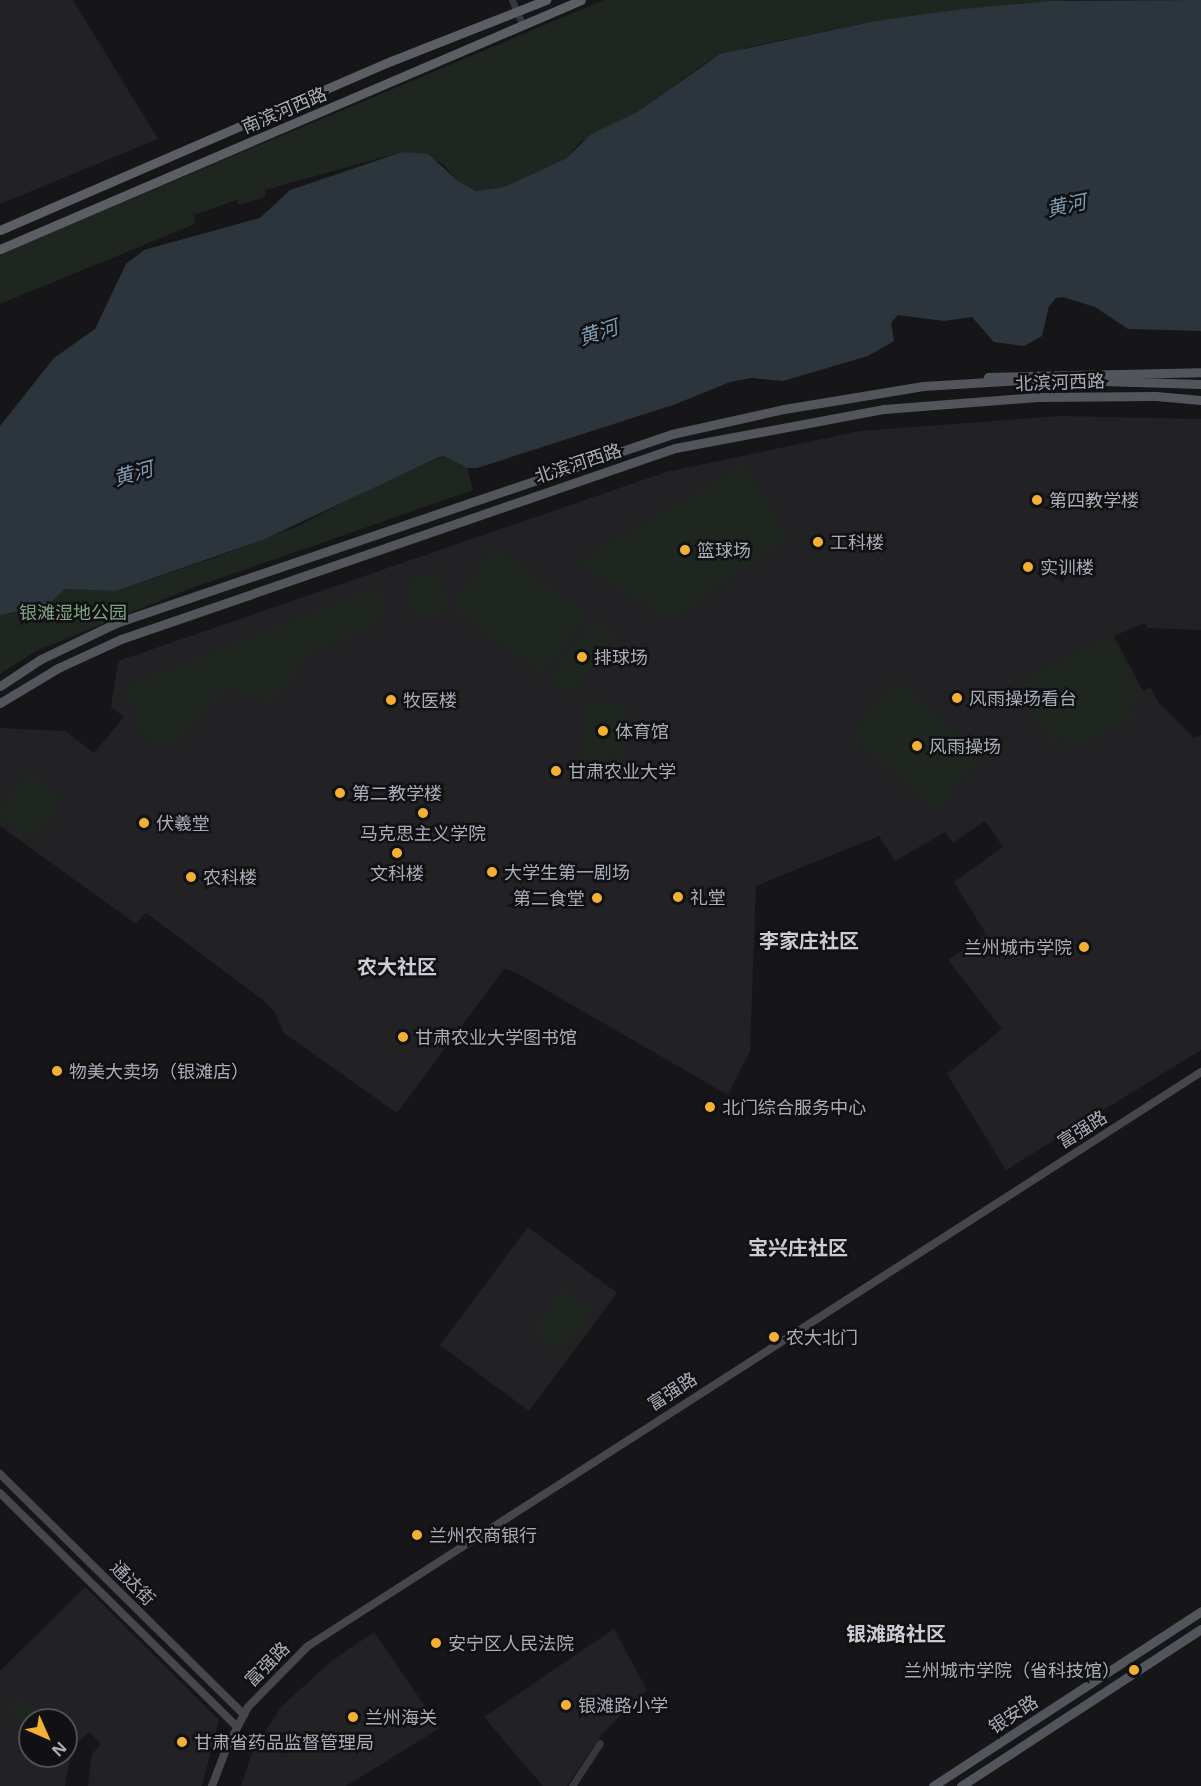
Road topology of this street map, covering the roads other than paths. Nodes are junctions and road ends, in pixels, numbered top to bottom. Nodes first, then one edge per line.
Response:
1 (512, 0) edge
2 (546, 0) edge
3 (581, 0) edge
4 (517, 12) junction
5 (522, 24) junction
6 (0, 230) edge
7 (0, 249) edge
8 (1201, 372) edge
9 (1165, 382) junction
10 (1201, 383) edge
11 (922, 386) junction
12 (1164, 396) junction
13 (1201, 400) edge
14 (469, 501) junction
15 (473, 517) junction
16 (0, 686) edge
17 (0, 703) edge
18 (1201, 1072) edge
19 (0, 1474) edge
20 (0, 1493) edge
21 (1201, 1611) edge
22 (1201, 1629) edge
23 (244, 1715) junction
24 (236, 1726) junction
25 (600, 1743) dead end
26 (212, 1786) edge
27 (573, 1786) edge
28 (933, 1786) edge
29 (961, 1786) edge

1 - 4 street
2 - 4 highway, 南滨河西路
3 - 5 highway, 南滨河西路
4 - 5 street
4 - 6 highway, 南滨河西路
5 - 7 highway, 南滨河西路
8 - 11 main road
9 - 10 main road, 北滨河西路
9 - 11 main road, 北滨河西路
9 - 12 main road
11 - 14 main road, 北滨河西路
12 - 13 main road, 北滨河西路
12 - 15 main road, 北滨河西路
14 - 15 main road
14 - 16 main road, 北滨河西路
15 - 17 main road, 北滨河西路
18 - 23 main road, 富强路
19 - 23 main road, 通达街
20 - 24 main road, 通达街
21 - 28 main road, 银安路
22 - 29 main road, 银安路
23 - 24 main road, 富强路
24 - 26 main road, 富强路
25 - 27 street

